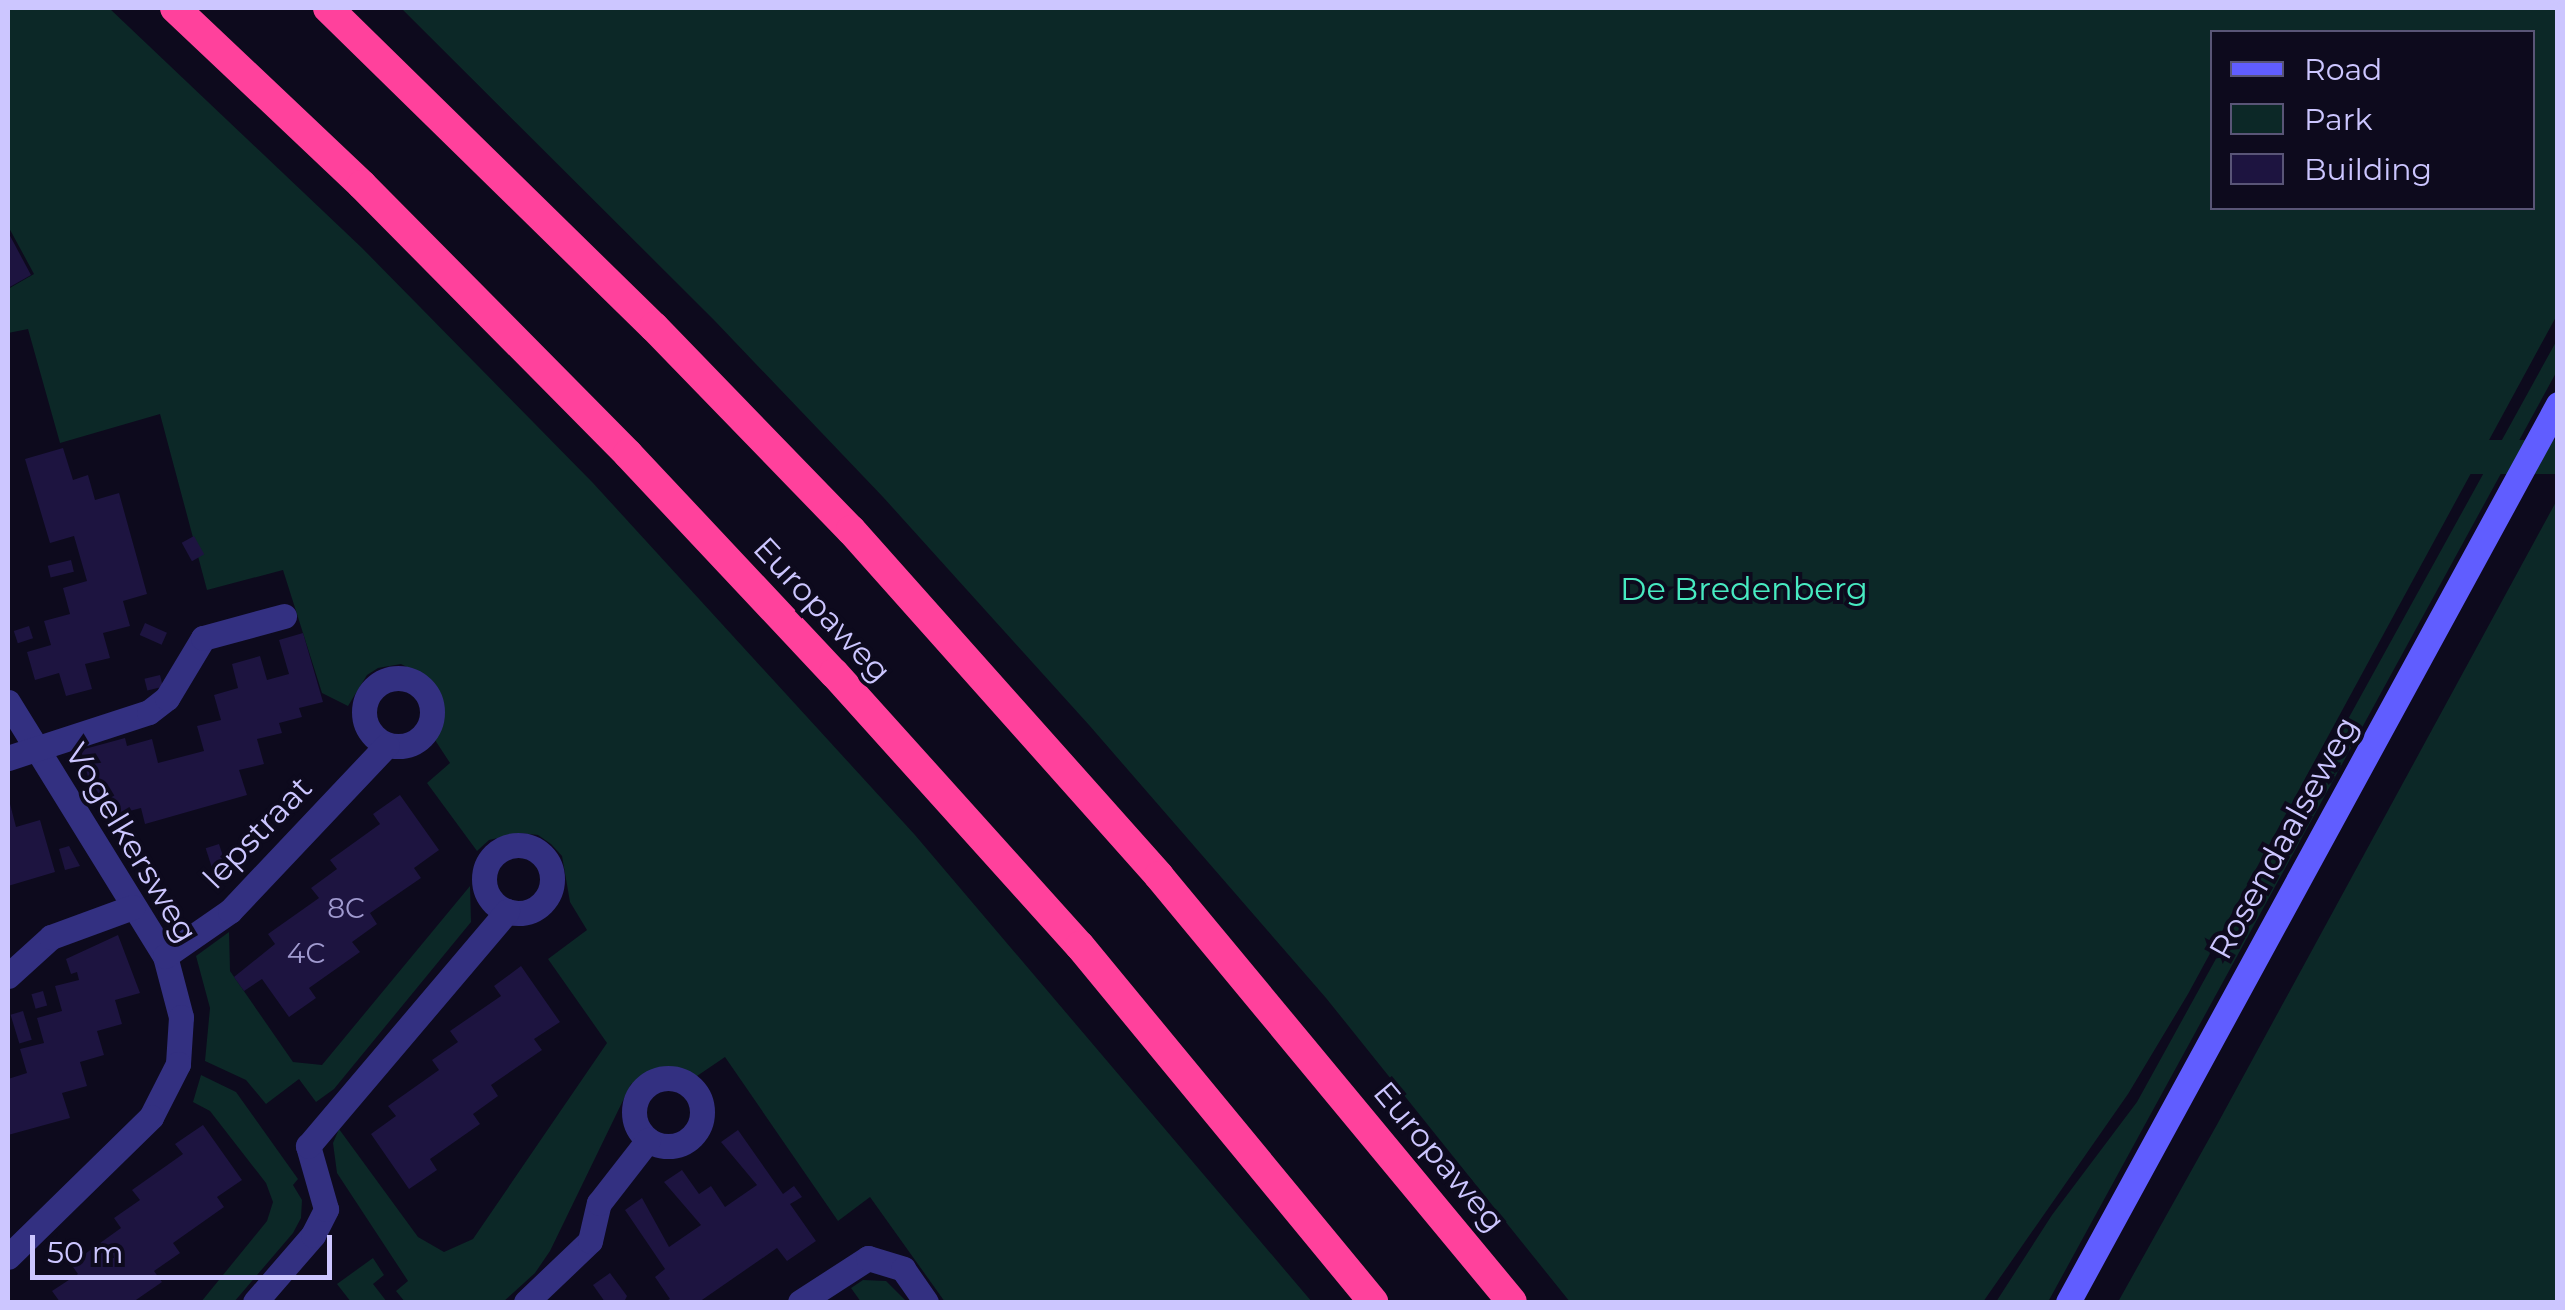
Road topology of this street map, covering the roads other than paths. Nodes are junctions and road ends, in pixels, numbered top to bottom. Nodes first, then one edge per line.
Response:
1 (175, 8) edge
2 (328, 8) edge
3 (2558, 404) edge
4 (284, 616) dead end
5 (8, 702) edge
6 (387, 745) dead end
7 (35, 748) junction
8 (8, 758) edge
9 (132, 907) junction
10 (506, 911) dead end
11 (165, 956) junction
12 (8, 976) edge
13 (648, 1140) dead end
14 (8, 1258) edge
15 (256, 1302) edge
16 (526, 1302) edge
17 (800, 1302) edge
18 (926, 1302) edge
19 (1373, 1302) edge
20 (1512, 1302) edge
21 (2068, 1302) edge

1 - 19 highway, Europaweg
2 - 20 highway, Europaweg
3 - 21 street, Rosendaalseweg
4 - 7 street
5 - 7 street, Vogelkersweg
6 - 11 street, Iepstraat
7 - 8 street
7 - 9 street, Vogelkersweg
9 - 11 street, Vogelkersweg
9 - 12 street
10 - 15 street
11 - 14 street, Vogelkersweg
13 - 16 street
17 - 18 street

